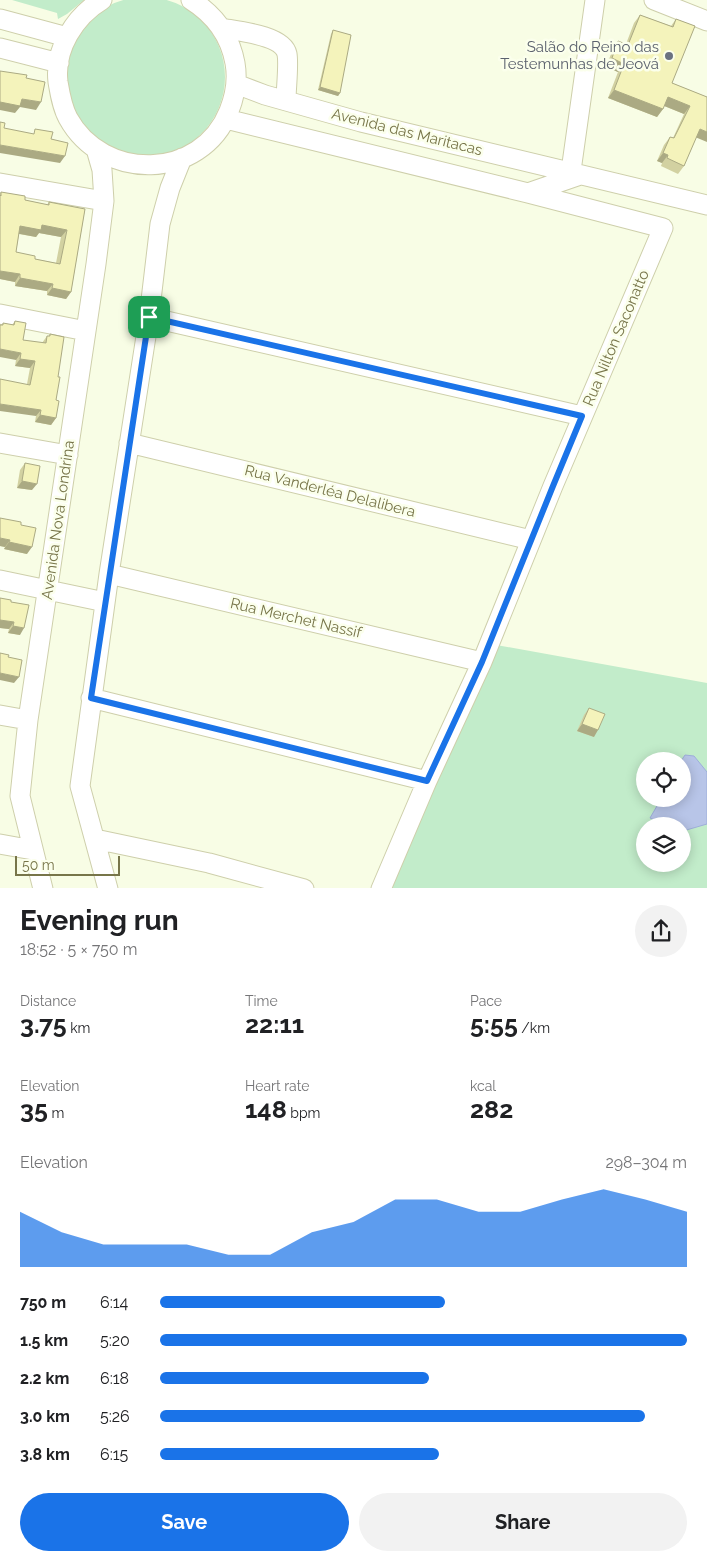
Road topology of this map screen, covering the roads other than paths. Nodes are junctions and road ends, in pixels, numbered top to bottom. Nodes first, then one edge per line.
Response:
1 (102, 0) edge
2 (192, 0) edge
3 (595, 0) edge
4 (654, 0) edge
5 (0, 19) edge
6 (707, 22) edge
7 (221, 28) junction
8 (66, 37) junction
9 (0, 48) edge
10 (59, 63) junction
11 (236, 84) junction
12 (286, 100) junction
13 (226, 118) junction
14 (361, 122) junction
15 (96, 150) junction
16 (355, 150) junction
17 (182, 158) junction
18 (574, 175) junction
19 (0, 183) edge
20 (528, 193) junction
21 (104, 201) junction
22 (707, 205) edge
23 (663, 228) joint
24 (0, 314) edge
25 (149, 317) junction
26 (86, 331) junction
27 (582, 416) junction
28 (0, 443) edge
29 (129, 443) junction
30 (68, 456) junction
31 (531, 540) junction
32 (109, 574) junction
33 (0, 580) edge
34 (48, 589) junction
35 (105, 602) junction
36 (482, 662) junction
37 (91, 698) junction
38 (0, 715) edge
39 (28, 720) junction
40 (427, 781) junction
41 (95, 839) junction
42 (0, 844) edge
43 (33, 850) junction
44 (44, 888) edge
45 (108, 888) edge
46 (304, 888) edge
47 (381, 888) edge

1 - 8 street
2 - 7 street
3 - 18 street
4 - 6 street
5 - 8 street
7 - 11 street
7 - 12 street
8 - 10 street
9 - 10 street
10 - 15 street
11 - 12 street, Avenida das Maritacas
11 - 13 street
12 - 14 street, Avenida das Maritacas
13 - 16 street, Avenida das Maritacas
13 - 17 street
14 - 16 street
14 - 18 street, Avenida das Maritacas
15 - 17 street
15 - 21 street, Avenida Nova Londrina
16 - 20 street, Avenida das Maritacas
17 - 25 street
18 - 20 street
18 - 22 street, Avenida das Maritacas
19 - 21 street
20 - 23 street, Avenida das Maritacas
21 - 26 street, Avenida Nova Londrina
23 - 27 street, Rua Nilton Saconatto
24 - 26 street
25 - 27 street
25 - 29 street
26 - 30 street, Avenida Nova Londrina
27 - 31 street, Rua Nilton Saconatto
28 - 30 street
29 - 31 street, Rua Vanderléa Delalibera
29 - 32 street
30 - 34 street, Avenida Nova Londrina
31 - 36 street, Rua Nilton Saconatto
32 - 35 street
32 - 36 street, Rua Merchet Nassif
33 - 34 street
34 - 35 street
34 - 39 street, Avenida Nova Londrina
35 - 37 street
36 - 40 street, Rua Nilton Saconatto
37 - 40 street
37 - 41 street
38 - 39 street
39 - 43 street, Avenida Nova Londrina
40 - 47 street, Rua Nilton Saconatto
41 - 45 street
41 - 46 street
42 - 43 street
43 - 44 street, Avenida Nova Londrina

